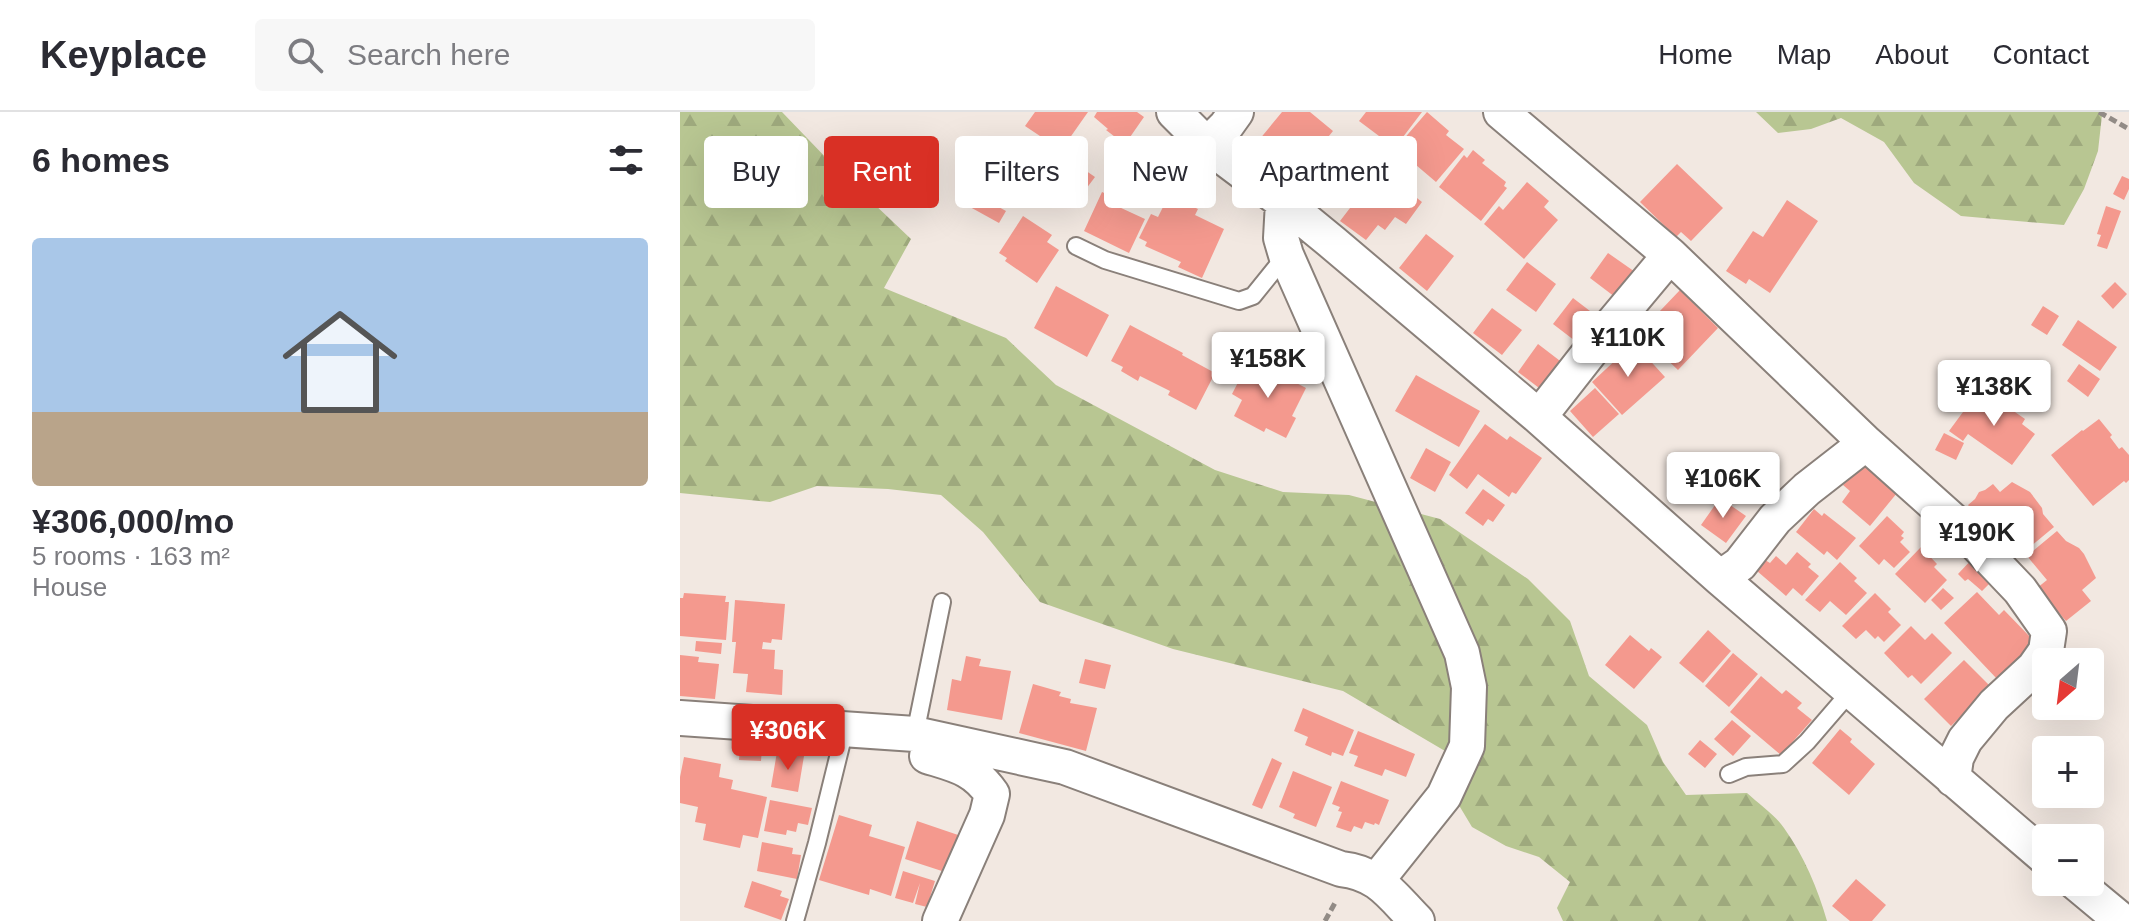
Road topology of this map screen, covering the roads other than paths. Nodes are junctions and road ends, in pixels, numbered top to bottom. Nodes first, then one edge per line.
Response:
1 (1174, 112) edge
2 (1236, 112) edge
3 (1501, 112) edge
4 (1198, 136) edge
5 (1216, 136) edge
6 (1283, 208) edge
7 (1290, 208) edge
8 (1076, 246) dead end
9 (1286, 255) junction
10 (1670, 255) junction
11 (1539, 417) junction
12 (1866, 443) junction
13 (1720, 578) junction
14 (942, 602) dead end
15 (1851, 691) junction
16 (680, 718) edge
17 (845, 729) junction
18 (915, 734) junction
19 (1729, 774) dead end
20 (1953, 779) junction
21 (2032, 846) edge
22 (1377, 880) junction
23 (2092, 896) edge
24 (795, 921) edge
25 (940, 921) edge
26 (1417, 921) edge
27 (2122, 921) edge

1 - 4 street
2 - 5 street
3 - 10 street
6 - 9 street
7 - 11 street
8 - 9 lane
9 - 22 street
10 - 11 street
10 - 12 street
11 - 13 street
12 - 13 street
12 - 20 street
13 - 15 street
14 - 18 lane
15 - 19 lane
15 - 20 street
16 - 17 street
17 - 18 street
17 - 24 lane
18 - 22 street
18 - 25 street
20 - 21 street
22 - 26 street
23 - 27 street

